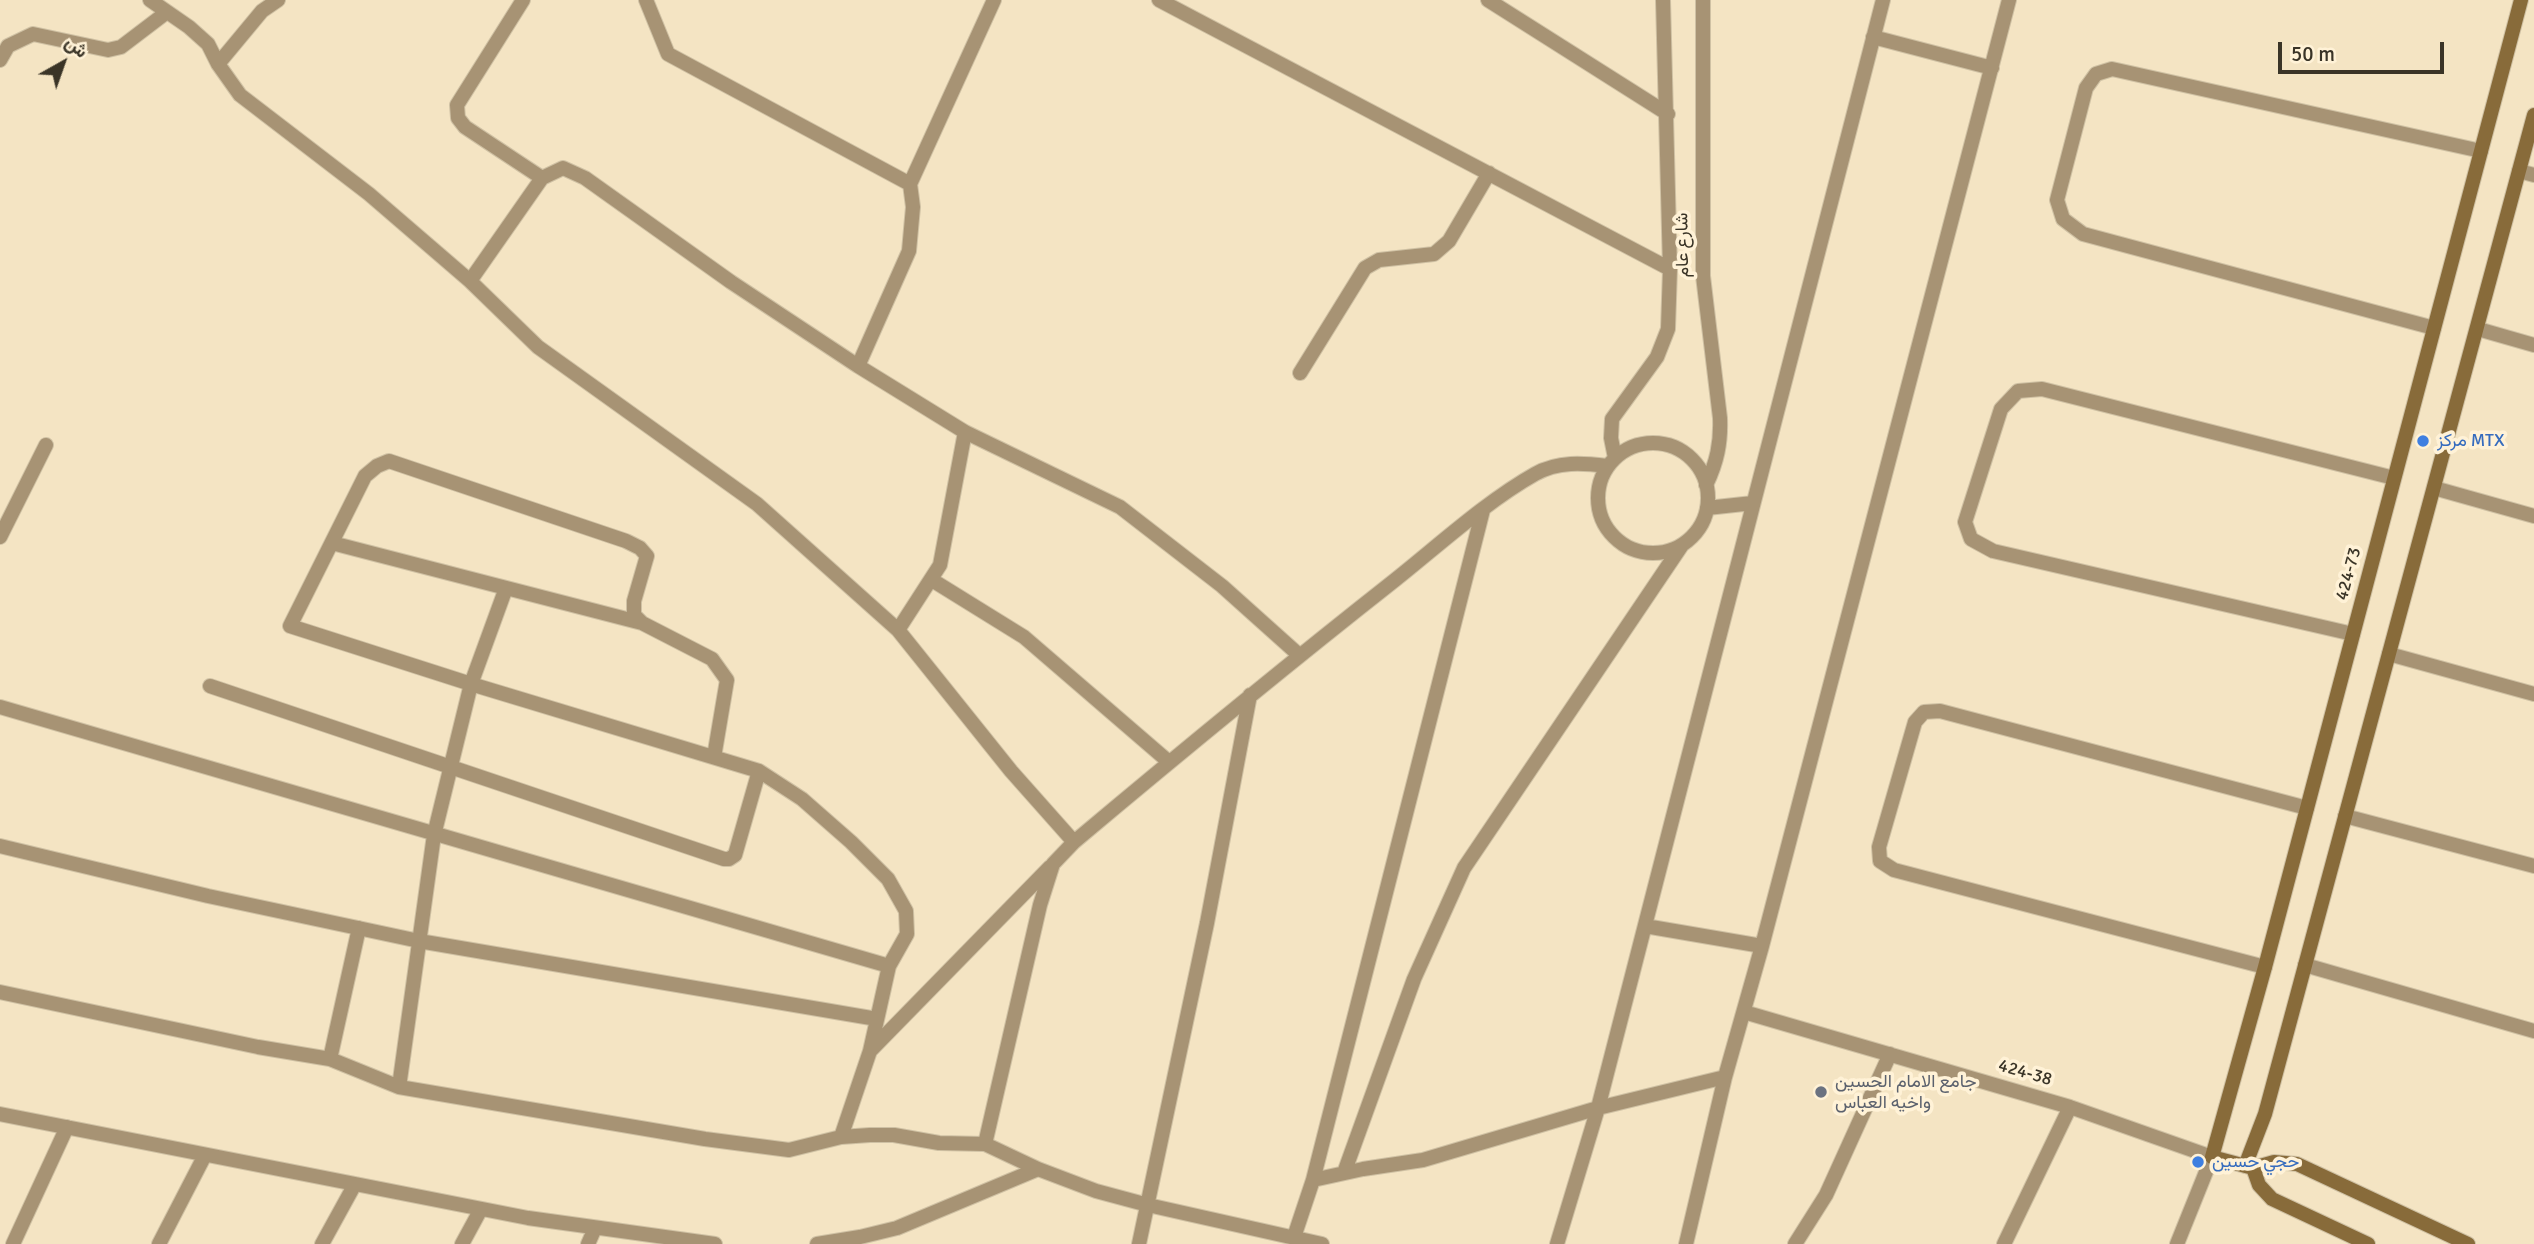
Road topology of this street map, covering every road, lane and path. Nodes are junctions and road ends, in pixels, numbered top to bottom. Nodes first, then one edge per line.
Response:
1 (149, 0) edge
2 (278, 0) edge
3 (523, 0) edge
4 (646, 0) edge
5 (994, 0) edge
6 (1159, 0) edge
7 (1488, 0) edge
8 (1663, 0) edge
9 (1703, 0) edge
10 (1883, 0) edge
11 (2010, 0) edge
12 (2521, 0) edge
13 (167, 12) junction
14 (1873, 37) junction
15 (0, 60) edge
16 (218, 64) junction
17 (1992, 68) junction
18 (1668, 114) junction
19 (2534, 115) edge
20 (2481, 151) junction
21 (2519, 170) junction
22 (1489, 173) junction
23 (2534, 175) edge
24 (542, 178) junction
25 (910, 184) junction
26 (1671, 269) junction
27 (470, 281) junction
28 (2434, 328) junction
29 (2478, 329) junction
30 (2534, 345) edge
31 (858, 366) junction
32 (1300, 373) dead end
33 (965, 432) junction
34 (46, 445) dead end
35 (1611, 462) junction
36 (2394, 478) junction
37 (1706, 485) junction
38 (2434, 488) junction
39 (1753, 503) junction
40 (1707, 508) junction
41 (1483, 510) junction
42 (2534, 516) edge
43 (0, 537) edge
44 (332, 543) junction
45 (1682, 545) junction
46 (932, 580) junction
47 (506, 588) junction
48 (642, 623) junction
49 (898, 629) junction
50 (2353, 634) junction
51 (1299, 654) junction
52 (2389, 654) junction
53 (471, 684) junction
54 (210, 686) dead end
55 (2534, 694) edge
56 (1250, 695) junction
57 (0, 707) edge
58 (714, 757) junction
59 (1169, 762) junction
60 (451, 766) junction
61 (759, 771) junction
62 (2307, 808) junction
63 (2345, 816) junction
64 (434, 835) junction
65 (1074, 842) junction
66 (0, 846) edge
67 (1053, 864) junction
68 (2534, 866) edge
69 (1645, 926) junction
70 (359, 928) junction
71 (419, 941) junction
72 (1762, 946) junction
73 (2305, 965) junction
74 (889, 966) junction
75 (2265, 967) junction
76 (0, 992) edge
77 (1744, 1012) junction
78 (877, 1020) junction
79 (2534, 1031) edge
80 (870, 1051) junction
81 (1890, 1054) junction
82 (330, 1059) junction
83 (1725, 1077) junction
84 (399, 1087) junction
85 (2070, 1107) junction
86 (1598, 1108) junction
87 (0, 1114) edge
88 (66, 1127) junction
89 (841, 1137) junction
90 (985, 1144) junction
91 (205, 1155) junction
92 (2212, 1157) junction
93 (2249, 1167) junction
94 (1038, 1169) junction
95 (1344, 1173) junction
96 (1313, 1180) junction
97 (355, 1184) junction
98 (1148, 1205) junction
99 (481, 1209) junction
100 (595, 1228) junction
101 (897, 1228) junction
102 (1294, 1237) junction
103 (691, 1242) edge
104 (13, 1244) edge
105 (159, 1244) edge
106 (322, 1244) edge
107 (463, 1244) edge
108 (588, 1244) edge
109 (715, 1244) edge
110 (817, 1244) edge
111 (891, 1244) edge
112 (1139, 1244) edge
113 (1322, 1244) edge
114 (1557, 1244) edge
115 (1686, 1244) edge
116 (1795, 1244) edge
117 (2004, 1244) edge
118 (2177, 1244) edge
119 (2368, 1244) edge
120 (2468, 1244) edge

1 - 13 street
2 - 16 street
3 - 24 street
4 - 25 street
5 - 25 street
6 - 22 street
7 - 18 street
8 - 18 street, شارع عام
9 - 37 street, شارع عام
10 - 14 street
11 - 17 street
12 - 20 street, 424-73
13 - 15 street
13 - 16 street
14 - 17 street
14 - 39 street
16 - 27 street
17 - 72 street
18 - 26 street, شارع عام
19 - 21 street
20 - 28 street, 424-73
20 - 28 street
21 - 23 street
21 - 29 street
22 - 26 street
22 - 32 street
24 - 27 street
24 - 31 street
25 - 31 street
26 - 35 street, شارع عام
27 - 49 street
28 - 36 street, 424-73
29 - 30 street
29 - 38 street
31 - 33 street
33 - 46 street
33 - 51 street
34 - 43 street
35 - 37 street
35 - 41 street
35 - 45 street
36 - 50 street, 424-73
36 - 50 street
37 - 40 street
38 - 42 street
38 - 52 street
39 - 40 street
39 - 69 street
40 - 45 street
41 - 51 street
41 - 96 street
44 - 47 street
44 - 48 street
44 - 53 street
45 - 95 street
46 - 49 street
46 - 59 street
47 - 48 street
47 - 53 street
48 - 58 street
49 - 65 street
50 - 62 street, 424-73
51 - 56 street
52 - 55 street
52 - 63 street
53 - 58 street
53 - 60 street
54 - 60 street
56 - 59 street
56 - 98 street
57 - 64 street
58 - 61 street
59 - 65 street
60 - 61 street
60 - 64 street
61 - 74 street
62 - 75 street, 424-73
62 - 75 street
63 - 68 street
63 - 73 street
64 - 71 street
64 - 74 street
65 - 67 street
66 - 70 street
67 - 80 street
67 - 90 street
69 - 72 street
69 - 86 street
70 - 71 street
70 - 82 street
71 - 78 street
71 - 84 street
72 - 77 street
73 - 79 street
73 - 93 street
74 - 78 street
75 - 92 street, 424-73
76 - 82 street
77 - 81 street, 424-38
77 - 83 street
78 - 80 street
80 - 89 street
81 - 85 street, 424-38
81 - 116 street
82 - 84 street
83 - 86 street
83 - 115 street
84 - 89 street
85 - 92 street, 424-38
85 - 117 street
86 - 95 street
86 - 114 street
87 - 88 street
88 - 91 street
88 - 104 street
89 - 90 street
90 - 94 street
91 - 97 street
91 - 105 street
92 - 93 street, 424-38
92 - 118 street
93 - 119 street
93 - 120 street, 424-38
94 - 98 street
94 - 101 street
95 - 96 street
96 - 102 street
97 - 99 street
97 - 106 street
98 - 102 street
98 - 112 street
99 - 100 street
99 - 107 street
100 - 103 street
100 - 108 street
101 - 110 street
101 - 111 street
102 - 113 street
103 - 109 street

